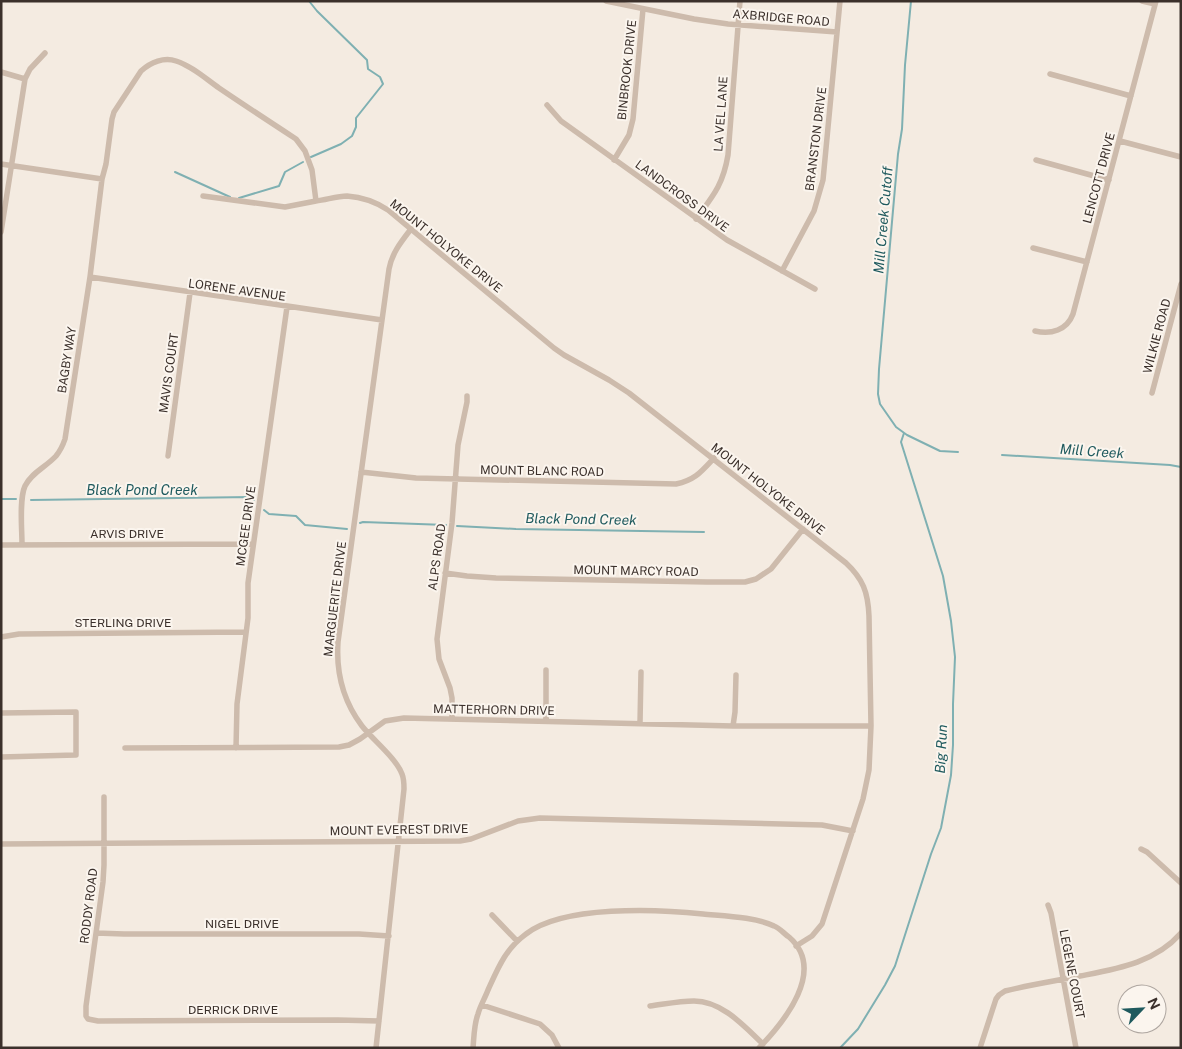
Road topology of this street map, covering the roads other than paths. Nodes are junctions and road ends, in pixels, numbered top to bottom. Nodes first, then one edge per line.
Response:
1 (606, 1) edge
2 (740, 1) edge
3 (840, 1) edge
4 (1142, 1) edge
5 (1156, 3) edge
6 (643, 9) junction
7 (739, 24) junction
8 (837, 32) junction
9 (45, 53) dead end
10 (1, 72) edge
11 (1050, 74) dead end
12 (25, 79) junction
13 (1132, 96) junction
14 (546, 106) dead end
15 (1120, 141) junction
16 (1181, 157) edge
17 (614, 160) junction
18 (1036, 160) dead end
19 (1, 164) edge
20 (12, 166) junction
21 (102, 179) junction
22 (1109, 180) junction
23 (203, 196) dead end
24 (316, 202) junction
25 (696, 219) junction
26 (411, 229) junction
27 (1, 232) edge
28 (1033, 248) dead end
29 (1087, 262) junction
30 (782, 271) junction
31 (90, 278) junction
32 (1181, 284) edge
33 (816, 289) dead end
34 (190, 293) junction
35 (287, 307) junction
36 (382, 320) junction
37 (1035, 331) dead end
38 (1152, 393) dead end
39 (467, 396) dead end
40 (168, 456) dead end
41 (714, 458) junction
42 (361, 472) junction
43 (456, 479) junction
44 (803, 529) junction
45 (22, 544) junction
46 (253, 544) junction
47 (1, 545) edge
48 (445, 573) junction
49 (246, 632) junction
50 (1, 637) edge
51 (546, 670) dead end
52 (641, 672) dead end
53 (736, 675) dead end
54 (1, 713) edge
55 (452, 719) junction
56 (546, 721) junction
57 (640, 724) junction
58 (732, 726) junction
59 (871, 726) junction
60 (368, 733) junction
61 (125, 748) dead end
62 (236, 748) junction
63 (1, 757) edge
64 (104, 797) dead end
65 (853, 831) junction
66 (399, 842) junction
67 (104, 843) junction
68 (1, 844) edge
69 (1141, 849) dead end
70 (1181, 883) edge
71 (1048, 905) dead end
72 (492, 915) dead end
73 (96, 933) junction
74 (1181, 934) edge
75 (388, 936) junction
76 (517, 941) junction
77 (796, 946) junction
78 (1063, 980) junction
79 (482, 1005) junction
80 (650, 1006) dead end
81 (87, 1018) joint
82 (379, 1021) junction
83 (761, 1046) edge
84 (376, 1048) edge
85 (472, 1048) edge
86 (559, 1048) edge
87 (980, 1048) edge
88 (1076, 1048) edge

1 - 6 street, AXBRIDGE ROAD
2 - 7 street, LA VEL LANE
3 - 8 street, BRANSTON DRIVE
4 - 5 street
5 - 13 street, LENCOTT DRIVE
6 - 7 street, AXBRIDGE ROAD
6 - 17 street, BINBROOK DRIVE
7 - 8 street, AXBRIDGE ROAD
7 - 25 street, LA VEL LANE
8 - 30 street, BRANSTON DRIVE
9 - 12 street
10 - 12 street
11 - 13 street
12 - 20 street
13 - 15 street, LENCOTT DRIVE
14 - 17 street, LANDCROSS DRIVE
15 - 16 street
15 - 22 street, LENCOTT DRIVE
17 - 25 street, LANDCROSS DRIVE
18 - 22 street
19 - 20 street
20 - 21 street
20 - 27 street
21 - 24 street, BAGBY WAY
21 - 31 street, BAGBY WAY
22 - 29 street, LENCOTT DRIVE
23 - 24 street
24 - 26 street, MOUNT HOLYOKE DRIVE
25 - 30 street, LANDCROSS DRIVE
26 - 36 street, MARGUERITE DRIVE
26 - 41 street, MOUNT HOLYOKE DRIVE
28 - 29 street
29 - 37 street, LENCOTT DRIVE
30 - 33 street, LANDCROSS DRIVE
31 - 34 street, LORENE AVENUE
31 - 45 street, BAGBY WAY
32 - 38 street, WILKIE ROAD
34 - 35 street, LORENE AVENUE
34 - 40 street, MAVIS COURT
35 - 36 street, LORENE AVENUE
35 - 46 street, MCGEE DRIVE
36 - 42 street, MARGUERITE DRIVE
39 - 43 street, ALPS ROAD
41 - 43 street, MOUNT BLANC ROAD
41 - 44 street, MOUNT HOLYOKE DRIVE
42 - 43 street, MOUNT BLANC ROAD
42 - 60 street, MARGUERITE DRIVE
43 - 48 street, ALPS ROAD
44 - 48 street, MOUNT MARCY ROAD
44 - 59 street, MOUNT HOLYOKE DRIVE
45 - 46 street, ARVIS DRIVE
45 - 47 street, ARVIS DRIVE
46 - 49 street, MCGEE DRIVE
48 - 55 street, ALPS ROAD
49 - 50 street, STERLING DRIVE
49 - 62 street, MCGEE DRIVE
51 - 56 street
52 - 57 street
53 - 58 street
54 - 63 street
55 - 56 street, MATTERHORN DRIVE
55 - 60 street, MATTERHORN DRIVE
56 - 57 street, MATTERHORN DRIVE
57 - 58 street, MATTERHORN DRIVE
58 - 59 street, MATTERHORN DRIVE
59 - 65 street, MOUNT HOLYOKE DRIVE
60 - 62 street, MATTERHORN DRIVE
60 - 66 street, MARGUERITE DRIVE
61 - 62 street, MATTERHORN DRIVE
64 - 67 street, RODDY ROAD
65 - 66 street, MOUNT EVEREST DRIVE
65 - 77 street, MOUNT HOLYOKE DRIVE
66 - 67 street, MOUNT EVEREST DRIVE
66 - 75 street, MARGUERITE DRIVE
67 - 68 street, MOUNT EVEREST DRIVE
67 - 73 street, RODDY ROAD
69 - 70 street
71 - 78 street, LEGENE COURT
72 - 76 street
73 - 75 street, NIGEL DRIVE
73 - 81 street, RODDY ROAD
74 - 78 street
75 - 82 street, MARGUERITE DRIVE
76 - 77 street
76 - 79 street
77 - 83 street
78 - 87 street
78 - 88 street, LEGENE COURT
79 - 85 street
79 - 86 street
80 - 83 street
81 - 82 street, DERRICK DRIVE
82 - 84 street, MARGUERITE DRIVE

